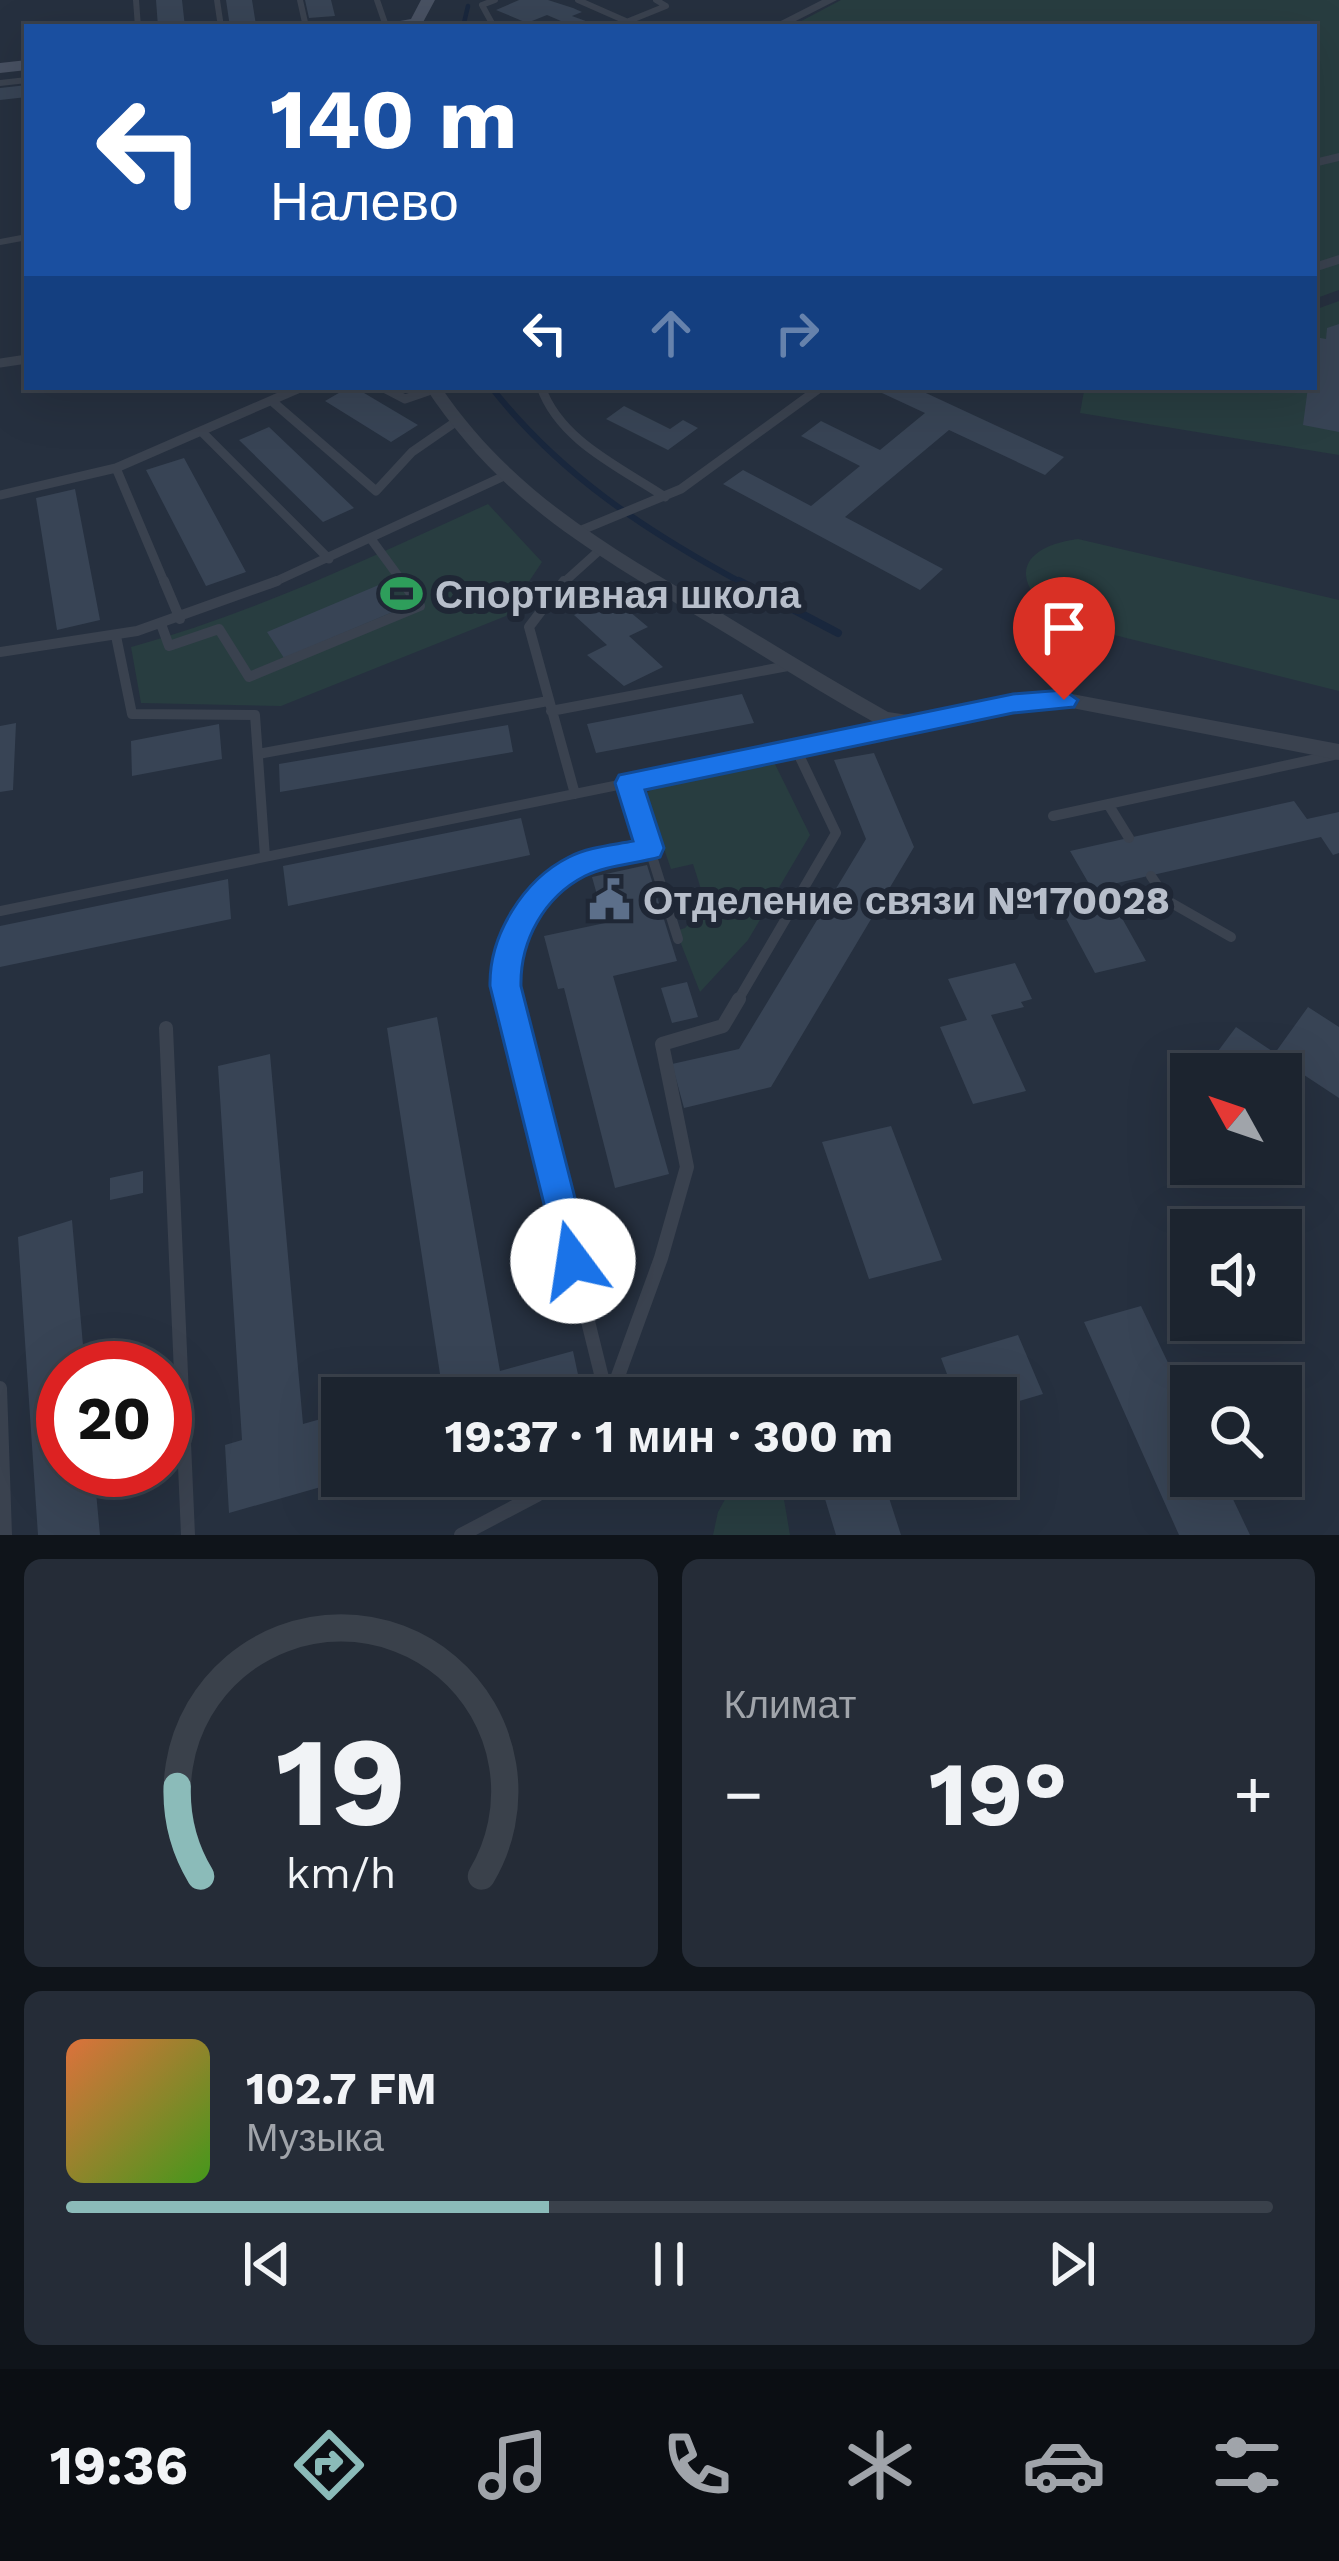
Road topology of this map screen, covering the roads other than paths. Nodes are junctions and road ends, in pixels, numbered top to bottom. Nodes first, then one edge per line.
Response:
1 (495, 0) edge
2 (578, 0) edge
3 (656, 0) edge
4 (831, 0) edge
5 (628, 22) junction
6 (492, 24) edge
7 (622, 24) edge
8 (781, 24) edge
9 (0, 242) edge
10 (0, 260) edge
11 (296, 390) edge
12 (388, 390) edge
13 (429, 390) edge
14 (435, 390) edge
15 (541, 390) edge
16 (817, 390) edge
17 (273, 402) junction
18 (454, 423) junction
19 (203, 433) junction
20 (116, 468) junction
21 (502, 476) junction
22 (0, 495) edge
23 (665, 496) junction
24 (577, 532) junction
25 (370, 539) junction
26 (602, 548) junction
27 (329, 559) junction
28 (180, 619) junction
29 (161, 624) junction
30 (116, 636) junction
31 (0, 652) edge
32 (793, 665) junction
33 (550, 706) junction
34 (915, 724) junction
35 (796, 749) junction
36 (1339, 753) edge
37 (258, 754) junction
38 (629, 783) junction
39 (574, 794) junction
40 (1108, 804) junction
41 (1053, 816) dead end
42 (1129, 838) dead end
43 (650, 848) junction
44 (265, 857) junction
45 (1151, 876) dead end
46 (0, 911) edge
47 (1231, 937) dead end
48 (678, 939) dead end
49 (166, 1028) dead end
50 (603, 1377) edge
51 (616, 1377) edge
52 (0, 1388) edge
53 (540, 1497) edge
54 (5, 1535) edge
55 (188, 1535) edge
56 (461, 1535) edge

1 - 6 lane
2 - 5 lane
3 - 5 lane
4 - 8 street
5 - 7 lane
9 - 10 lane
11 - 17 lane
12 - 13 lane
14 - 18 street
15 - 23 lane
16 - 23 lane
17 - 18 lane
17 - 19 lane
18 - 21 street
19 - 20 lane
19 - 27 lane
20 - 22 lane
20 - 28 lane
21 - 24 street
21 - 25 lane
23 - 24 lane
24 - 26 street
25 - 27 lane
25 - 29 lane
26 - 32 street
26 - 33 lane
27 - 28 lane
28 - 29 lane
29 - 30 lane
30 - 31 lane
30 - 37 lane
32 - 33 lane
32 - 34 street
33 - 37 lane
33 - 39 lane
34 - 35 lane
34 - 36 street
35 - 38 lane
35 - 51 lane
36 - 40 lane
37 - 44 lane
38 - 39 lane
38 - 43 lane
39 - 44 lane
40 - 41 lane
40 - 42 lane
43 - 48 lane
43 - 50 lane
44 - 46 lane
45 - 47 lane
49 - 55 lane
52 - 54 lane
53 - 56 lane

